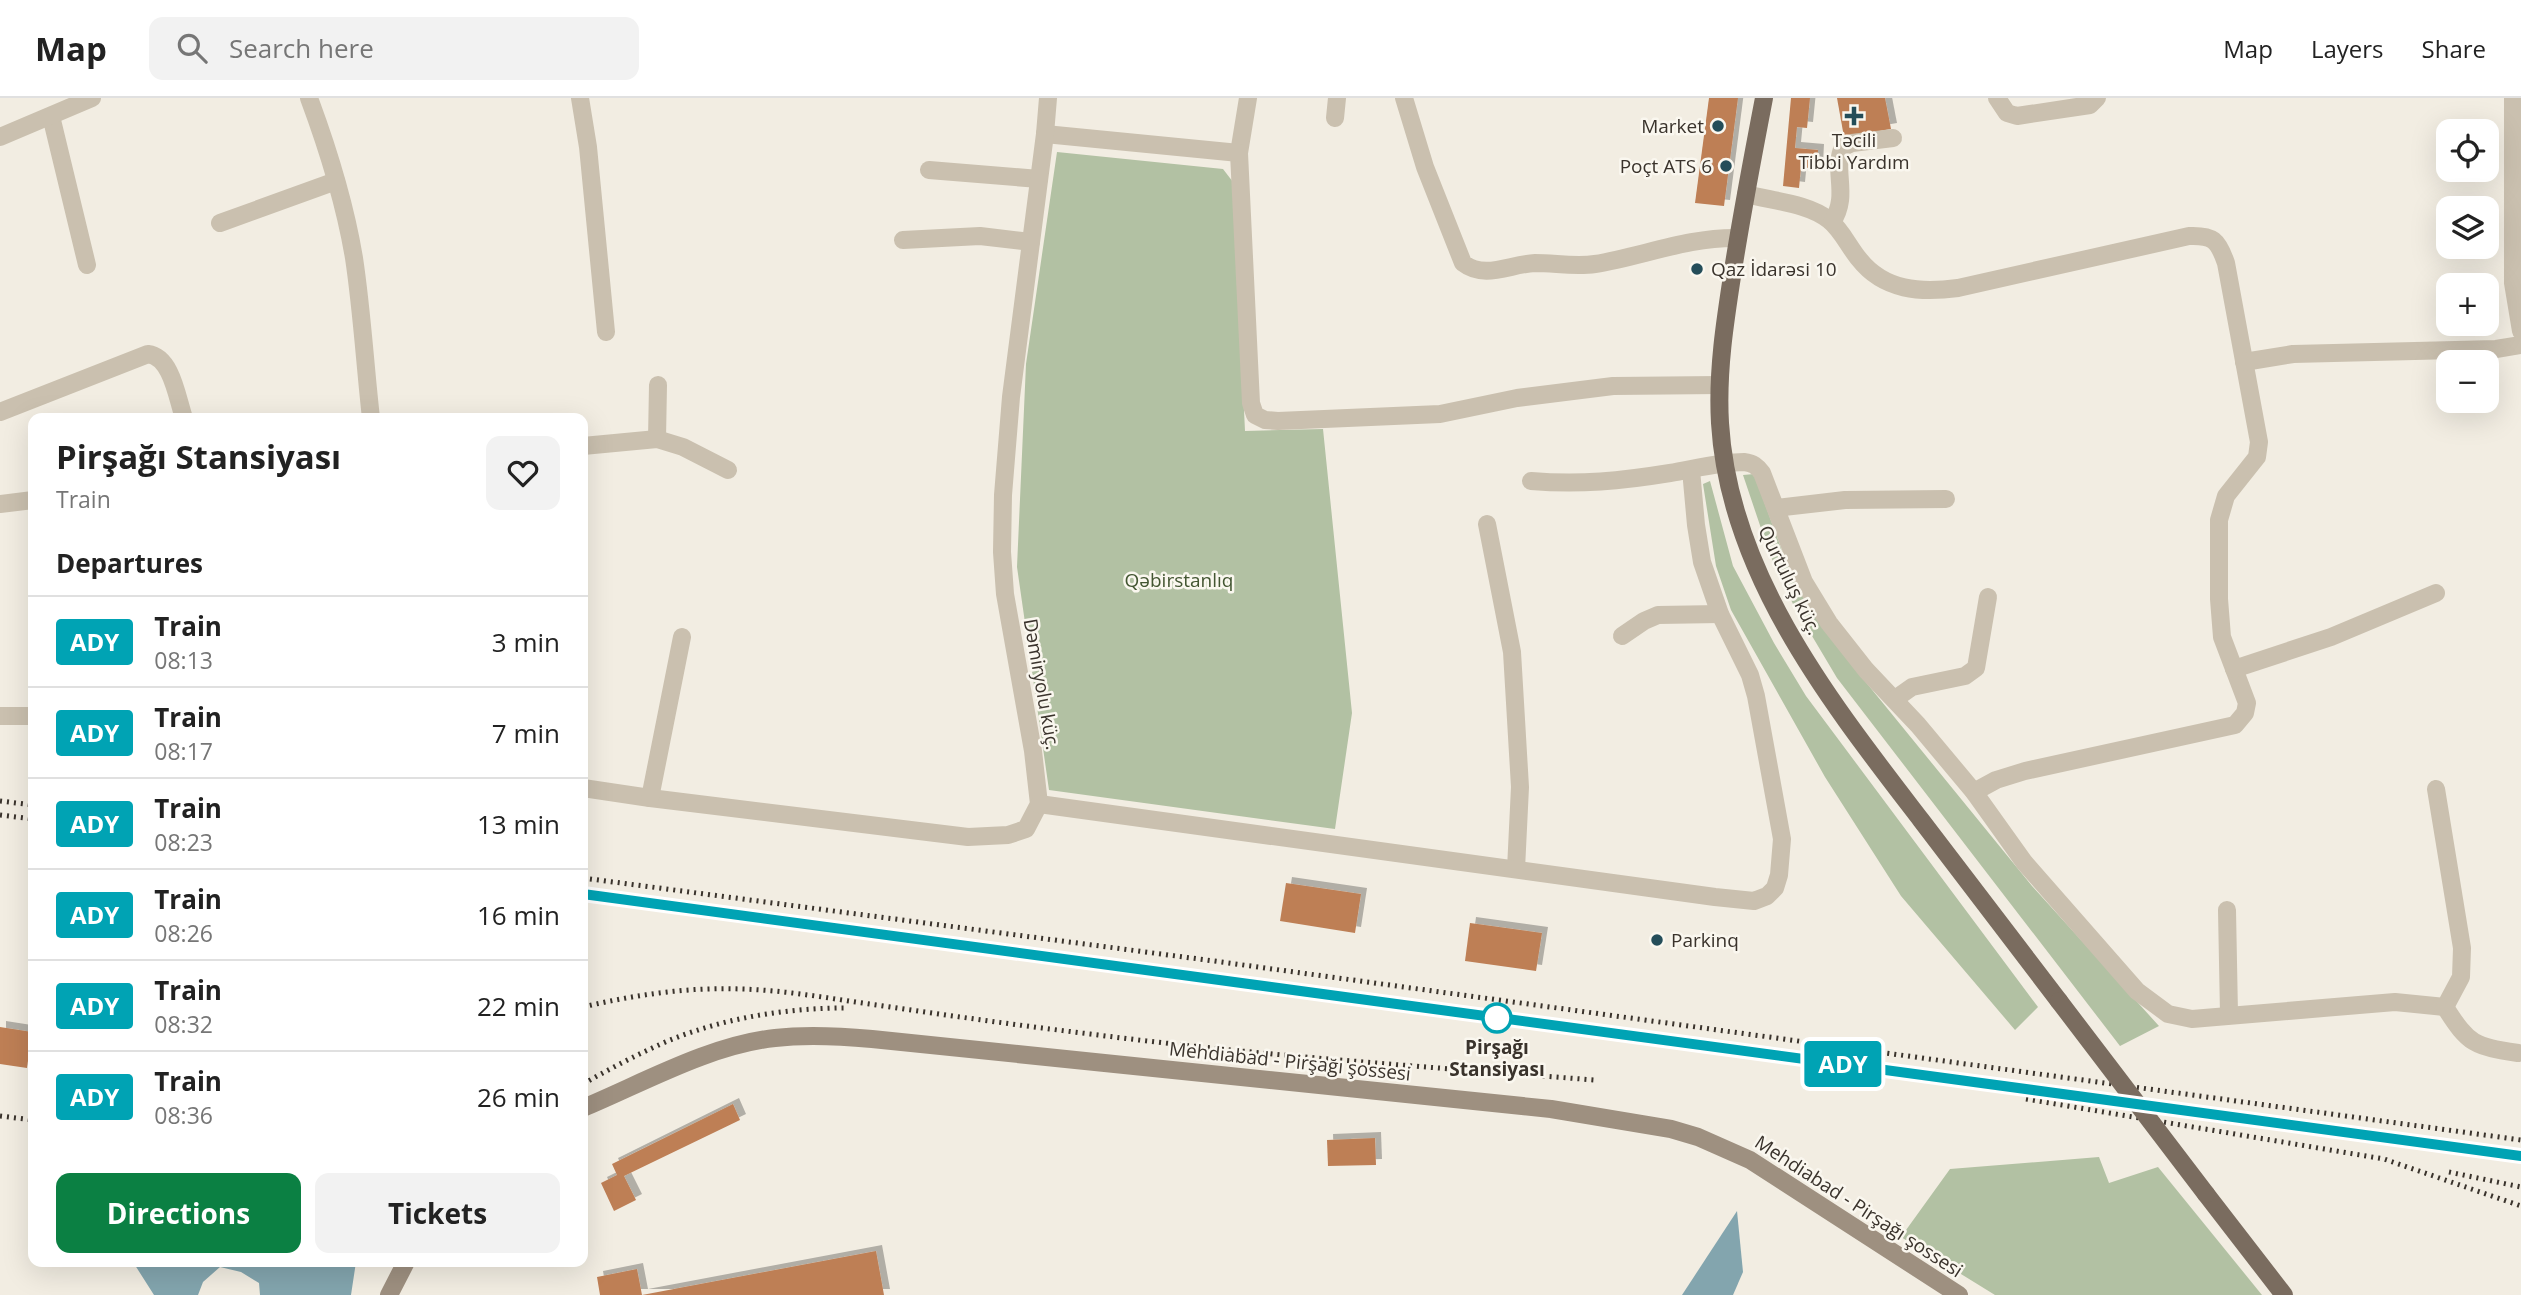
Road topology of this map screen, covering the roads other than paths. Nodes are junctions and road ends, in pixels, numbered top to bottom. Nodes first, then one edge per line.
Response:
1 (92, 98) edge
2 (309, 98) edge
3 (580, 98) edge
4 (1048, 98) edge
5 (1248, 98) edge
6 (1337, 98) edge
7 (1404, 98) edge
8 (1764, 98) edge
9 (1997, 98) edge
10 (2097, 98) edge
11 (2513, 98) edge
12 (51, 116) junction
13 (1335, 118) dead end
14 (1045, 134) junction
15 (0, 137) edge
16 (1893, 138) dead end
17 (1239, 153) junction
18 (929, 170) dead end
19 (1039, 179) junction
20 (336, 181) junction
21 (1746, 194) junction
22 (1832, 222) junction
23 (220, 223) dead end
24 (1738, 238) junction
25 (903, 240) dead end
26 (1031, 242) junction
27 (87, 265) dead end
28 (2521, 331) edge
29 (606, 332) dead end
30 (2521, 345) edge
31 (2244, 362) junction
32 (658, 385) dead end
33 (1719, 385) junction
34 (0, 412) edge
35 (182, 413) edge
36 (370, 413) edge
37 (657, 439) junction
38 (588, 445) edge
39 (1725, 464) junction
40 (728, 470) dead end
41 (1691, 470) junction
42 (1531, 481) dead end
43 (1946, 499) dead end
44 (28, 501) edge
45 (0, 504) edge
46 (1776, 509) junction
47 (1487, 524) dead end
48 (2436, 593) dead end
49 (1989, 597) dead end
50 (1720, 614) junction
51 (1622, 636) dead end
52 (682, 637) dead end
53 (2234, 668) junction
54 (1895, 699) junction
55 (0, 716) edge
56 (28, 716) edge
57 (588, 789) edge
58 (2436, 789) dead end
59 (1974, 792) junction
60 (650, 798) junction
61 (1039, 804) junction
62 (1516, 869) junction
63 (2227, 910) dead end
64 (2445, 1007) junction
65 (2229, 1014) junction
66 (2518, 1053) dead end
67 (588, 1106) edge
68 (403, 1267) edge
69 (389, 1295) edge
70 (1959, 1295) edge
71 (2284, 1295) edge

1 - 12 street
2 - 20 street
3 - 29 street
4 - 14 street, Dəmiryolu küç.
5 - 17 street
6 - 13 street
7 - 24 street
8 - 21 main road, Qurtuluş küç.
9 - 10 street
11 - 28 street
12 - 15 street
12 - 27 street
14 - 17 street
14 - 19 street, Dəmiryolu küç.
16 - 22 street
17 - 33 street
18 - 19 street
19 - 26 street, Dəmiryolu küç.
20 - 23 street
20 - 36 street
21 - 22 street
21 - 24 main road, Qurtuluş küç.
22 - 31 street
24 - 33 main road, Qurtuluş küç.
25 - 26 street
26 - 61 street, Dəmiryolu küç.
30 - 31 street
31 - 53 street
32 - 37 street
33 - 39 main road, Qurtuluş küç.
34 - 35 street
37 - 38 street
37 - 40 street
39 - 41 street
39 - 46 street
39 - 71 main road, Qurtuluş küç., bridge
41 - 42 street
41 - 50 street
43 - 46 street
44 - 45 street
46 - 54 street
47 - 62 street
48 - 53 street
49 - 54 street
50 - 51 street
50 - 62 street
52 - 60 street
53 - 59 street
54 - 59 street
55 - 56 street
57 - 60 street
58 - 64 street
59 - 65 street
60 - 61 street
61 - 62 street
63 - 65 street
64 - 65 street
64 - 66 street
67 - 70 main road, Mehdiabad - Pirşağı şossesi
68 - 69 main road

